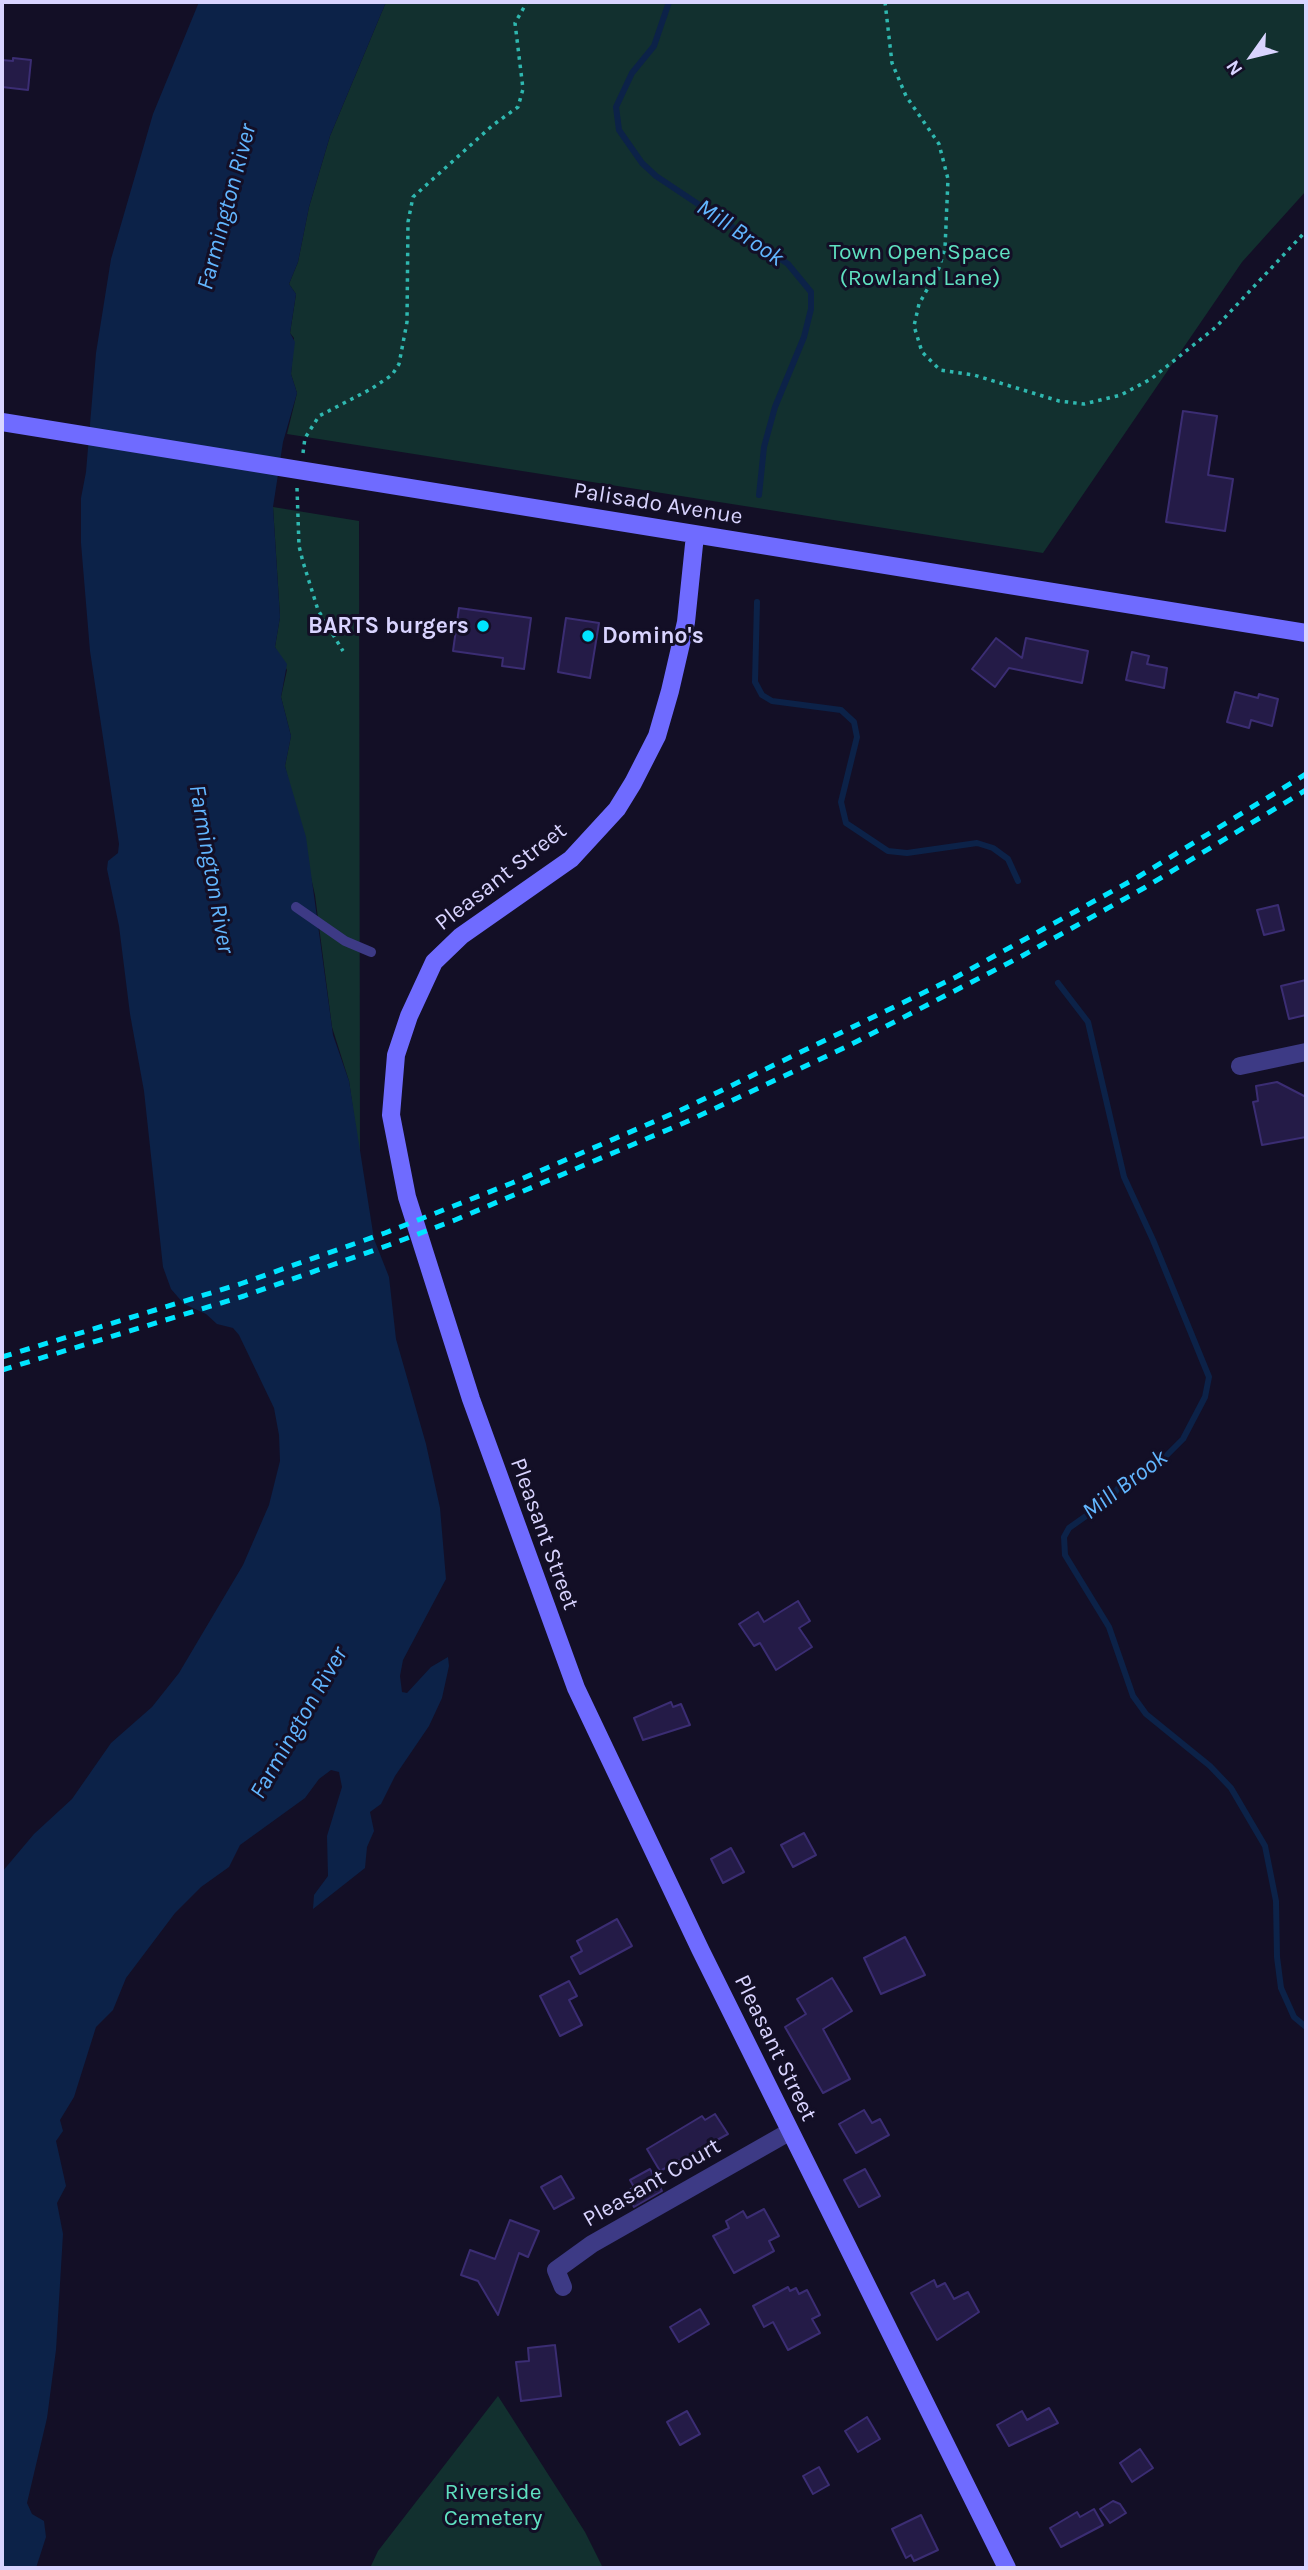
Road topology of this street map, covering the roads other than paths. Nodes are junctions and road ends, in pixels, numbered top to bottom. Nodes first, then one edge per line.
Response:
1 (2, 422) edge
2 (695, 535) junction
3 (1306, 633) edge
4 (296, 907) dead end
5 (371, 952) dead end
6 (1306, 1052) edge
7 (1240, 1066) dead end
8 (789, 2132) junction
9 (563, 2287) dead end
10 (1007, 2568) edge

1 - 2 street, Palisado Avenue
2 - 3 street, Palisado Avenue
2 - 8 street, Pleasant Street
4 - 5 lane
6 - 7 street
8 - 9 street, Pleasant Court
8 - 10 street, Pleasant Street

